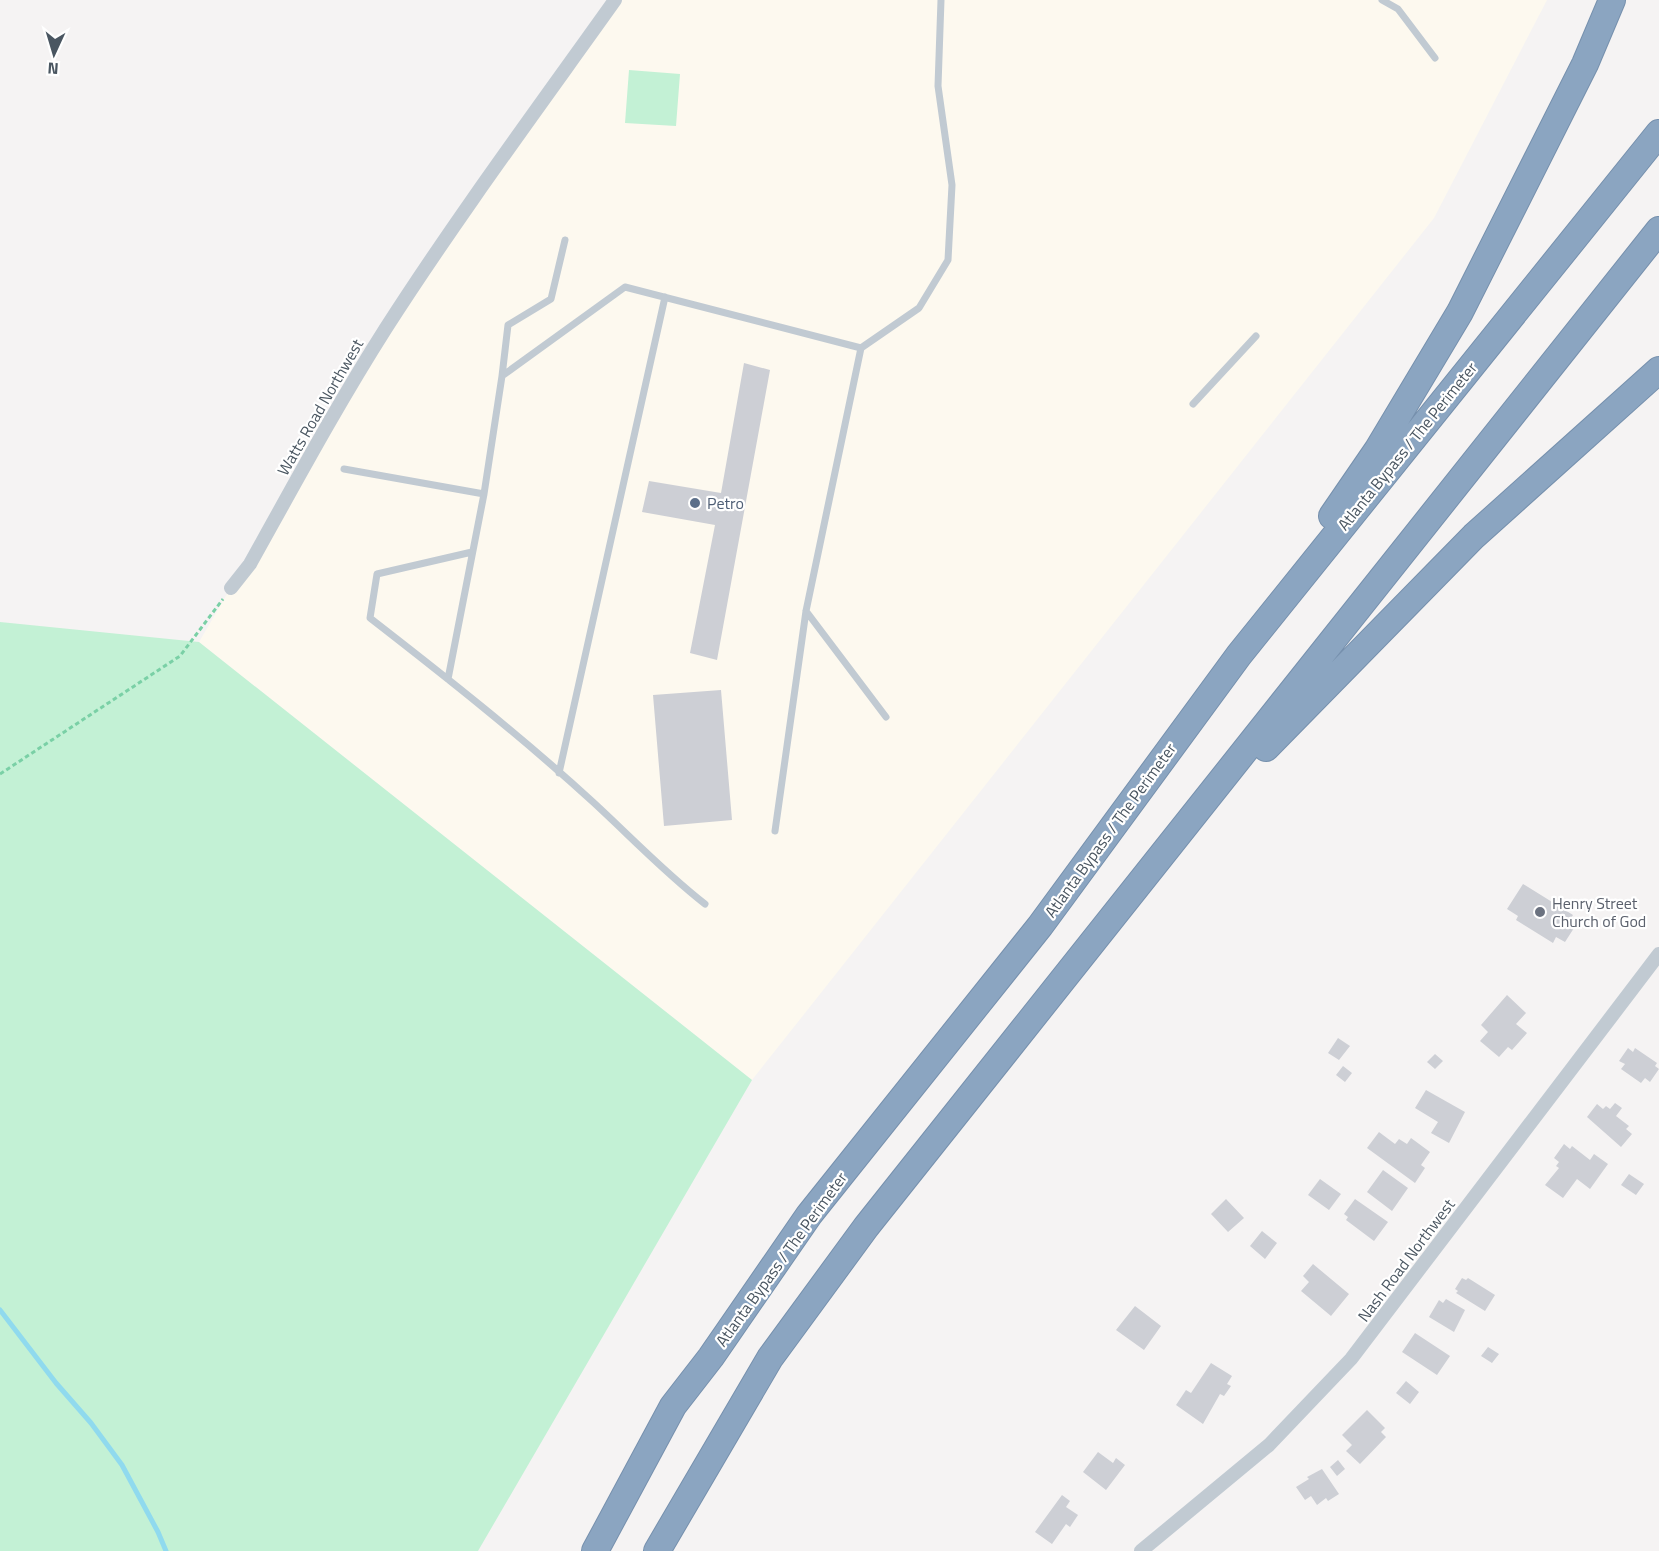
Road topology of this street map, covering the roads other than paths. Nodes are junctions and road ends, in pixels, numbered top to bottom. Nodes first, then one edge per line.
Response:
1 (615, 0) edge
2 (941, 0) edge
3 (1382, 0) edge
4 (1612, 0) edge
5 (1435, 58) dead end
6 (1659, 133) edge
7 (1659, 230) edge
8 (566, 240) dead end
9 (665, 297) junction
10 (1256, 336) dead end
11 (861, 348) junction
12 (1659, 370) edge
13 (502, 376) junction
14 (1193, 404) dead end
15 (344, 469) dead end
16 (484, 494) junction
17 (472, 552) junction
18 (231, 588) road end
19 (806, 611) junction
20 (1239, 655) junction
21 (448, 679) junction
22 (886, 717) dead end
23 (560, 773) junction
24 (775, 831) dead end
25 (1171, 844) junction
26 (705, 904) dead end
27 (1659, 954) edge
28 (595, 1551) edge
29 (657, 1551) edge
30 (1141, 1551) edge

1 - 18 street, Watts Road Northwest
2 - 11 lane
3 - 5 lane
4 - 20 highway
6 - 20 highway, Atlanta Bypass / The Perimeter
7 - 25 highway
8 - 13 lane
9 - 11 lane
9 - 13 lane
9 - 23 lane
10 - 14 lane
11 - 19 lane
12 - 25 highway
13 - 16 lane
15 - 16 lane
16 - 17 lane
17 - 21 lane
17 - 21 lane
19 - 22 lane
19 - 24 lane
20 - 28 highway, Atlanta Bypass / The Perimeter
21 - 23 lane
23 - 26 lane
25 - 29 highway
27 - 30 street, Nash Road Northwest

